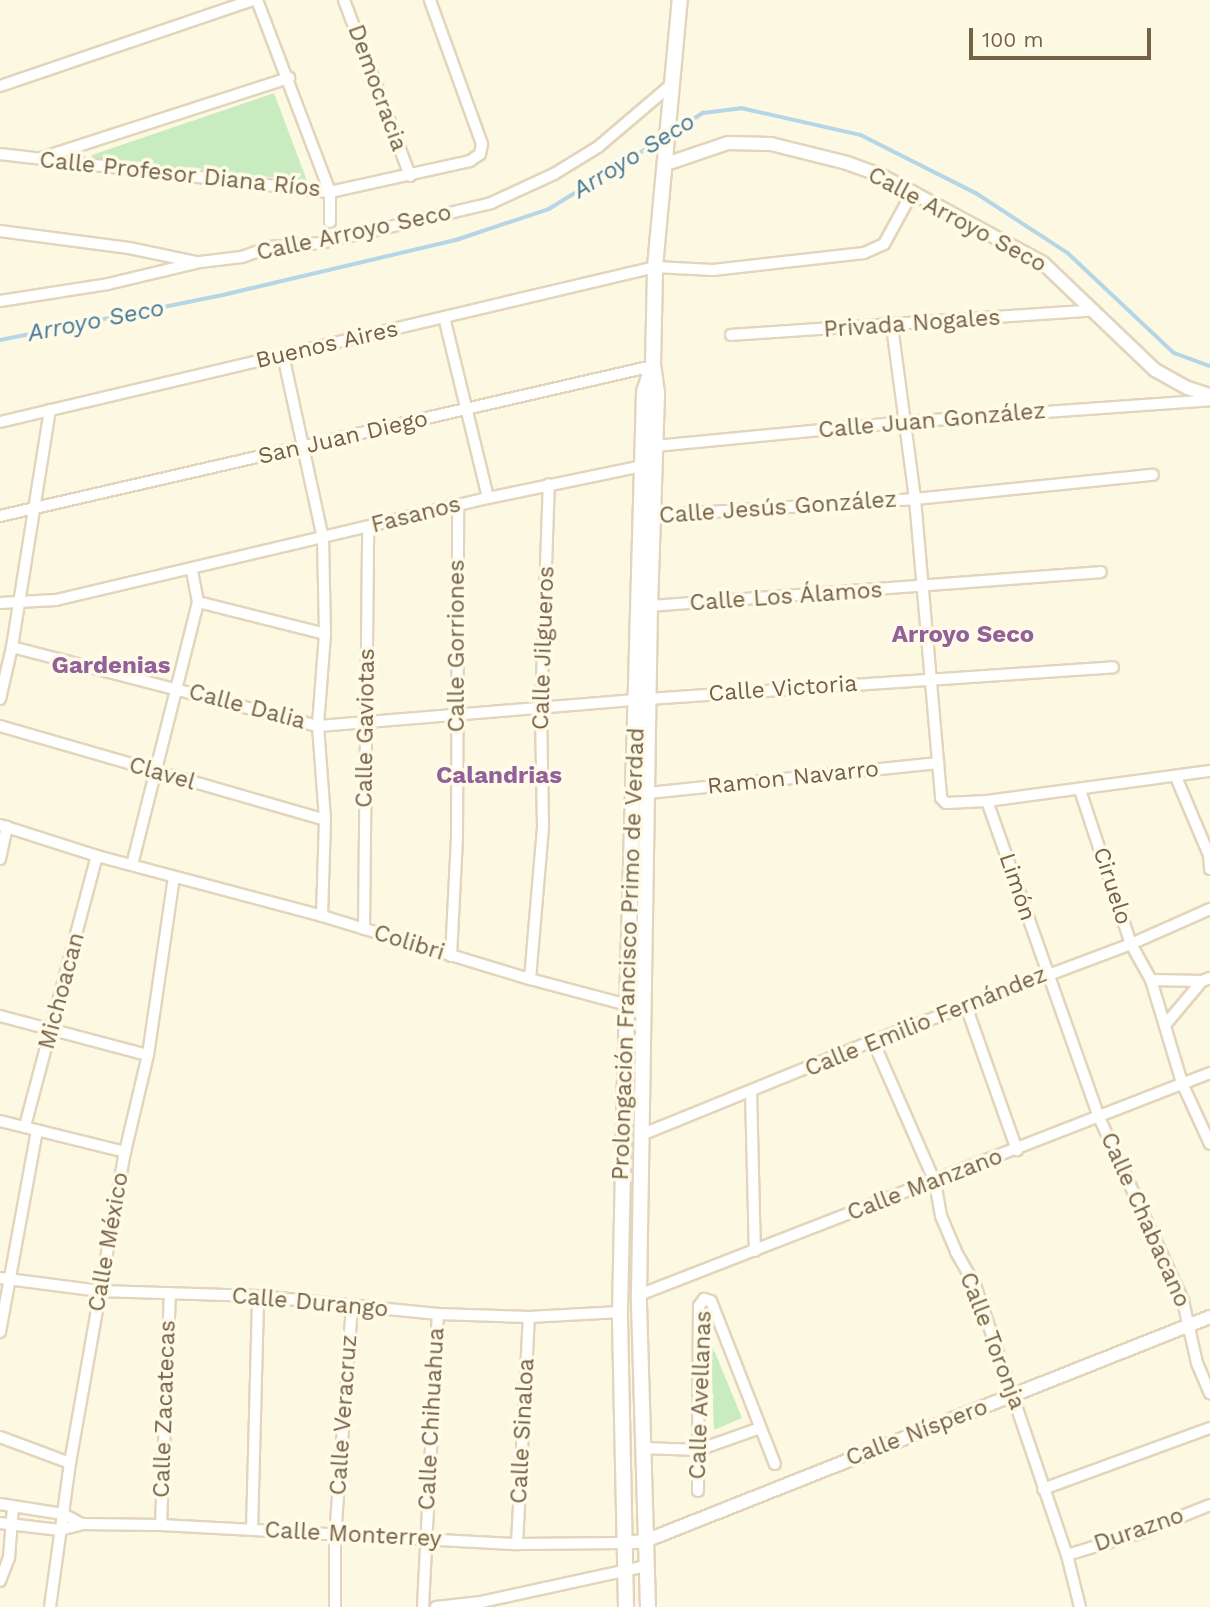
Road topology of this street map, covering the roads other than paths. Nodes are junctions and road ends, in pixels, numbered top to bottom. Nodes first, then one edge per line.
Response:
1 (254, 0) edge
2 (344, 0) edge
3 (430, 0) edge
4 (680, 0) edge
5 (289, 78) junction
6 (674, 83) junction
7 (0, 86) edge
8 (0, 155) edge
9 (37, 159) junction
10 (666, 159) junction
11 (410, 176) junction
12 (913, 191) junction
13 (330, 192) junction
14 (330, 222) dead end
15 (0, 231) edge
16 (200, 262) junction
17 (654, 267) junction
18 (0, 301) edge
19 (1094, 310) junction
20 (444, 317) junction
21 (892, 326) junction
22 (731, 335) dead end
23 (283, 355) junction
24 (653, 366) junction
25 (1210, 395) edge
26 (1210, 400) edge
27 (469, 409) junction
28 (50, 410) junction
29 (0, 422) edge
30 (906, 422) junction
31 (655, 446) junction
32 (303, 448) junction
33 (642, 466) junction
34 (1153, 475) dead end
35 (549, 484) junction
36 (488, 498) junction
37 (915, 499) junction
38 (458, 505) junction
39 (33, 510) junction
40 (0, 516) edge
41 (647, 516) junction
42 (368, 528) junction
43 (323, 538) junction
44 (192, 570) junction
45 (1101, 572) dead end
46 (923, 587) junction
47 (198, 602) junction
48 (0, 603) edge
49 (19, 603) junction
50 (650, 606) junction
51 (325, 634) junction
52 (12, 647) junction
53 (1113, 667) dead end
54 (930, 678) junction
55 (1, 687) edge
56 (177, 688) junction
57 (0, 699) edge
58 (643, 699) junction
59 (541, 709) junction
60 (456, 714) junction
61 (365, 723) junction
62 (0, 726) edge
63 (318, 726) junction
64 (938, 763) junction
65 (1210, 771) edge
66 (155, 773) junction
67 (1176, 777) junction
68 (1080, 790) junction
69 (648, 793) junction
70 (986, 801) junction
71 (325, 820) junction
72 (4, 826) edge
73 (97, 856) junction
74 (0, 859) edge
75 (132, 865) junction
76 (1210, 869) edge
77 (174, 877) junction
78 (1210, 909) edge
79 (323, 916) junction
80 (364, 929) junction
81 (1131, 944) junction
82 (451, 956) junction
83 (1046, 974) junction
84 (530, 979) junction
85 (1206, 979) edge
86 (1151, 980) junction
87 (627, 1005) junction
88 (966, 1006) junction
89 (643, 1009) junction
90 (0, 1016) edge
91 (1165, 1025) junction
92 (51, 1032) junction
93 (873, 1041) junction
94 (148, 1055) junction
95 (1210, 1073) edge
96 (1182, 1083) junction
97 (751, 1091) junction
98 (1098, 1115) junction
99 (0, 1121) edge
100 (25, 1126) junction
101 (37, 1130) junction
102 (641, 1135) junction
103 (1210, 1144) edge
104 (1017, 1150) junction
105 (125, 1152) junction
106 (935, 1181) junction
107 (755, 1251) junction
108 (0, 1278) edge
109 (11, 1280) junction
110 (100, 1291) junction
111 (170, 1293) junction
112 (258, 1296) junction
113 (639, 1296) junction
114 (352, 1307) junction
115 (620, 1312) junction
116 (438, 1314) junction
117 (529, 1317) junction
118 (1210, 1317) edge
119 (1190, 1325) junction
120 (0, 1332) edge
121 (1210, 1393) edge
122 (1013, 1395) junction
123 (760, 1428) junction
124 (1210, 1428) edge
125 (0, 1437) edge
126 (643, 1448) junction
127 (698, 1450) junction
128 (70, 1463) junction
129 (775, 1464) dead end
130 (1043, 1489) junction
131 (698, 1491) dead end
132 (0, 1504) edge
133 (1210, 1505) edge
134 (13, 1507) junction
135 (63, 1514) junction
136 (0, 1523) edge
137 (82, 1524) junction
138 (161, 1525) junction
139 (13, 1526) junction
140 (252, 1530) junction
141 (60, 1531) junction
142 (335, 1537) junction
143 (425, 1537) junction
144 (645, 1541) junction
145 (623, 1543) junction
146 (517, 1544) junction
147 (1067, 1555) junction
148 (646, 1566) junction
149 (625, 1570) junction
150 (0, 1580) edge
151 (50, 1607) edge
152 (335, 1607) edge
153 (423, 1607) edge
154 (436, 1607) edge
155 (626, 1607) edge
156 (648, 1607) edge
157 (1080, 1607) edge

1 - 5 street
1 - 7 street
2 - 11 street, Democracia
3 - 11 street, Calle Profesor Diana Ríos
4 - 6 main road
5 - 9 street
5 - 13 street
6 - 10 main road, Prolongación Francisco Primo de Verdad
6 - 16 street, Calle Arroyo Seco
8 - 9 street, Calle Profesor Diana Ríos
9 - 13 street, Calle Profesor Diana Ríos
10 - 12 street, Calle Arroyo Seco
10 - 17 main road, Prolongación Francisco Primo de Verdad
11 - 13 street, Calle Profesor Diana Ríos
12 - 17 street, Buenos Aires
12 - 19 street, Calle Arroyo Seco
13 - 14 street
15 - 16 street
16 - 18 street, Calle Arroyo Seco
17 - 20 street, Buenos Aires
17 - 24 main road, Prolongación Francisco Primo de Verdad
19 - 21 street, Privada Nogales
19 - 25 street, Calle Arroyo Seco
20 - 23 street, Buenos Aires
20 - 27 street
21 - 22 street, Privada Nogales
21 - 30 street
23 - 28 street, Buenos Aires
23 - 32 street
24 - 27 street, San Juan Diego
24 - 31 main road, Prolongación Francisco Primo de Verdad
24 - 33 main road, Prolongación Francisco Primo de Verdad
26 - 30 street, Calle Juan González
27 - 32 street, San Juan Diego
27 - 36 street
28 - 29 street, Buenos Aires
28 - 39 street
30 - 31 street, Calle Juan González
30 - 37 street
31 - 41 main road, Prolongación Francisco Primo de Verdad
32 - 39 street, San Juan Diego
32 - 43 street
33 - 35 street, Fasanos
33 - 41 main road, Prolongación Francisco Primo de Verdad
34 - 37 street, Calle Jesús González
35 - 36 street, Fasanos
35 - 59 street, Calle Jilgueros
36 - 38 street, Fasanos
37 - 41 street, Calle Jesús González
37 - 46 street
38 - 42 street, Fasanos
38 - 60 street, Calle Gorriones
39 - 40 street, San Juan Diego
39 - 49 street
41 - 50 main road, Prolongación Francisco Primo de Verdad
41 - 58 main road, Prolongación Francisco Primo de Verdad
42 - 43 street, Fasanos
42 - 61 street, Calle Gaviotas
43 - 44 street, Fasanos
43 - 51 street
44 - 47 street
44 - 49 street, Fasanos
45 - 46 street, Calle Los Álamos
46 - 50 street, Calle Los Álamos
46 - 54 street
47 - 51 street
47 - 56 street
48 - 49 street, Fasanos
49 - 52 street
50 - 58 main road, Prolongación Francisco Primo de Verdad
51 - 63 street
52 - 55 street
52 - 56 street, Calle Dalia
53 - 54 street, Calle Victoria
54 - 58 street, Calle Victoria
54 - 64 street
55 - 57 street
56 - 63 street, Calle Dalia
56 - 66 street
58 - 59 street, Calle Victoria
58 - 69 main road, Prolongación Francisco Primo de Verdad
58 - 87 main road, Prolongación Francisco Primo de Verdad
59 - 60 street, Calle Victoria
59 - 84 street, Calle Jilgueros
60 - 61 street, Calle Dalia
60 - 82 street, Calle Gorriones
61 - 63 street, Calle Dalia
61 - 80 street, Calle Gaviotas
62 - 66 street, Clavel
63 - 71 street
64 - 69 street, Ramon Navarro
64 - 70 street
65 - 67 street
66 - 71 street, Clavel
66 - 75 street
67 - 68 street
67 - 76 street
68 - 70 street
68 - 81 street, Ciruelo
69 - 89 main road, Prolongación Francisco Primo de Verdad
70 - 83 street, Limón
71 - 79 street
72 - 73 street, Colibri
72 - 74 street
73 - 75 street, Colibri
73 - 92 street, Michoacan
75 - 77 street, Colibri
77 - 79 street, Colibri
77 - 94 street, Calle México
78 - 81 street, Calle Emilio Fernández
79 - 80 street, Colibri
80 - 82 street, Colibri
81 - 83 street, Calle Emilio Fernández
81 - 86 street, Ciruelo
82 - 84 street, Colibri
83 - 88 street, Calle Emilio Fernández
83 - 98 street, Limón
84 - 87 street, Colibri
85 - 86 street
85 - 91 street
86 - 91 street, Ciruelo
87 - 89 street, Colibri
87 - 115 main road, Prolongación Francisco Primo de Verdad
88 - 93 street, Calle Emilio Fernández
88 - 104 street
89 - 102 main road, Prolongación Francisco Primo de Verdad
90 - 92 street
91 - 96 street, Ciruelo
92 - 94 street
92 - 100 street, Michoacan
93 - 97 street, Calle Emilio Fernández
93 - 106 street, Calle Toronja
94 - 105 street, Calle México
95 - 96 street, Calle Manzano
96 - 98 street, Calle Manzano
96 - 103 street, Ciruelo
97 - 102 street, Calle Emilio Fernández
97 - 107 street
98 - 104 street, Calle Manzano
98 - 119 street, Calle Chabacano
99 - 100 street
100 - 101 street
101 - 105 street
101 - 109 street
102 - 113 main road, Prolongación Francisco Primo de Verdad
104 - 106 street, Calle Manzano
105 - 110 street, Calle México
106 - 107 street, Calle Manzano
106 - 122 street, Calle Toronja
107 - 113 street, Calle Manzano
108 - 109 street, Calle Durango
109 - 110 street, Calle Durango
109 - 120 street
110 - 111 street, Calle Durango
110 - 128 street, Calle México
111 - 112 street, Calle Durango
111 - 138 street, Calle Zacatecas
112 - 114 street, Calle Durango
112 - 140 street
113 - 126 main road, Prolongación Francisco Primo de Verdad
114 - 116 street, Calle Durango
114 - 142 street, Calle Veracruz
115 - 117 street, Calle Durango
115 - 145 main road, Prolongación Francisco Primo de Verdad
116 - 117 street, Calle Durango
116 - 143 street, Calle Chihuahua
117 - 146 street, Calle Sinaloa
118 - 119 street, Calle Níspero
119 - 121 street, Calle Chabacano
119 - 122 street, Calle Níspero
122 - 130 street, Calle Toronja
122 - 144 street, Calle Níspero
123 - 127 street
123 - 127 street, Calle Avellanas
123 - 129 street
124 - 130 street
125 - 128 street
126 - 127 street
126 - 144 main road, Prolongación Francisco Primo de Verdad
127 - 131 street, Calle Avellanas
128 - 135 street, Calle México
130 - 147 street, Calle Toronja
132 - 134 street, Calle Monterrey
133 - 147 street, Durazno
134 - 135 street, Calle Monterrey
134 - 139 street
135 - 137 street, Calle Monterrey
135 - 141 street, Calle México
136 - 139 street
137 - 138 street, Calle Monterrey
137 - 141 street, Calle Monterrey
138 - 140 street, Calle Monterrey
139 - 141 street
139 - 150 street
140 - 142 street, Calle Monterrey
141 - 151 street, Calle México
142 - 143 street, Calle Monterrey
142 - 152 street, Calle Veracruz
143 - 146 street, Calle Monterrey
143 - 153 street, Calle Chihuahua
144 - 145 street, Calle Níspero
144 - 148 main road, Prolongación Francisco Primo de Verdad
145 - 146 street, Calle Monterrey
145 - 149 main road, Prolongación Francisco Primo de Verdad
147 - 157 street, Calle Toronja
148 - 149 street
148 - 156 main road, Prolongación Francisco Primo de Verdad
149 - 154 street
149 - 155 main road, Prolongación Francisco Primo de Verdad

